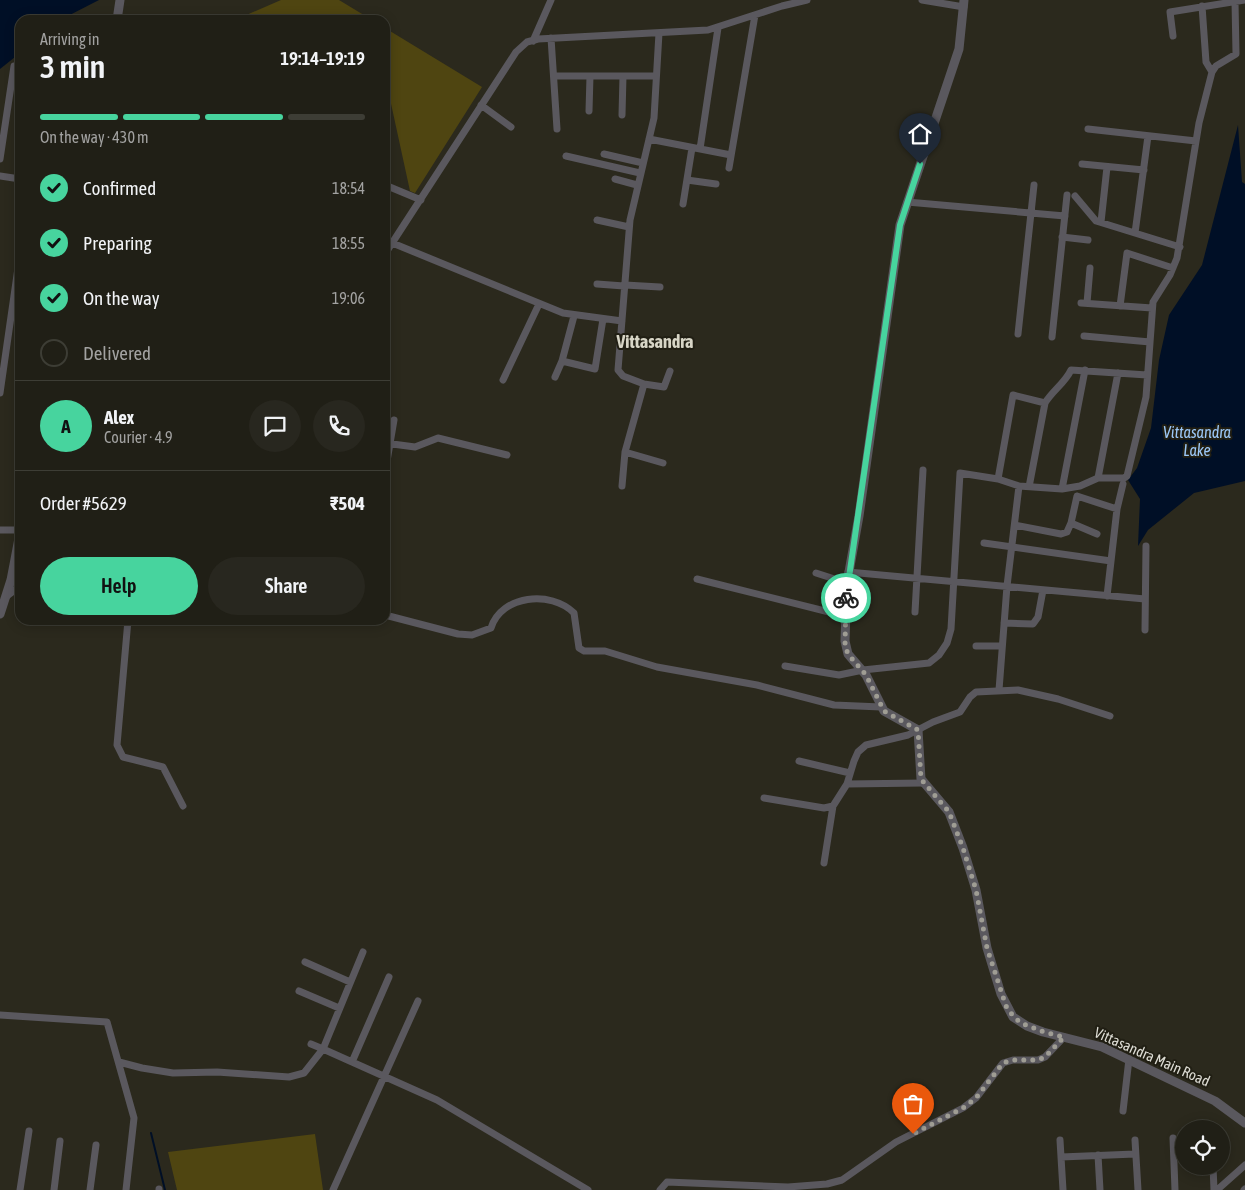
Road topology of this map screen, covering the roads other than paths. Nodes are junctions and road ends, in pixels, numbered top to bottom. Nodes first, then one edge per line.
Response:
1 (120, 0) edge
2 (551, 0) edge
3 (807, 0) edge
4 (922, 0) edge
5 (1245, 0) edge
6 (1235, 1) edge
7 (964, 3) edge
8 (1202, 6) junction
9 (118, 15) edge
10 (755, 15) junction
11 (718, 28) junction
12 (659, 33) junction
13 (1173, 36) dead end
14 (551, 38) junction
15 (533, 40) junction
16 (14, 66) dead end
17 (1212, 72) junction
18 (555, 76) junction
19 (590, 76) junction
20 (623, 76) junction
21 (655, 76) junction
22 (481, 105) junction
23 (589, 111) dead end
24 (622, 115) dead end
25 (511, 127) dead end
26 (557, 129) dead end
27 (1088, 129) dead end
28 (1148, 136) junction
29 (649, 140) junction
30 (1196, 141) junction
31 (692, 148) junction
32 (700, 149) junction
33 (604, 154) dead end
34 (731, 155) junction
35 (566, 156) dead end
36 (0, 159) edge
37 (643, 163) junction
38 (1082, 164) dead end
39 (1107, 167) junction
40 (729, 168) dead end
41 (1144, 170) junction
42 (640, 173) junction
43 (0, 176) edge
44 (15, 178) edge
45 (615, 179) dead end
46 (687, 180) junction
47 (716, 184) dead end
48 (1034, 184) dead end
49 (637, 185) junction
50 (390, 187) edge
51 (1067, 195) dead end
52 (1075, 196) dead end
53 (420, 200) junction
54 (907, 202) junction
55 (683, 204) dead end
56 (1030, 213) junction
57 (1065, 216) junction
58 (597, 220) dead end
59 (1101, 222) junction
60 (629, 227) junction
61 (1135, 233) junction
62 (1062, 237) junction
63 (1088, 240) dead end
64 (390, 242) edge
65 (394, 244) junction
66 (1180, 247) junction
67 (390, 248) edge
68 (1090, 268) dead end
69 (1173, 268) junction
70 (597, 284) dead end
71 (624, 286) junction
72 (660, 287) dead end
73 (15, 289) edge
74 (538, 304) junction
75 (1120, 306) junction
76 (1152, 308) junction
77 (574, 316) junction
78 (603, 319) junction
79 (622, 321) junction
80 (1018, 334) dead end
81 (1084, 336) dead end
82 (1052, 337) dead end
83 (1150, 342) junction
84 (562, 360) junction
85 (1085, 370) junction
86 (670, 371) dead end
87 (1118, 373) junction
88 (1147, 375) junction
89 (555, 377) dead end
90 (503, 380) dead end
91 (644, 384) junction
92 (0, 393) edge
93 (1045, 402) junction
94 (394, 420) dead end
95 (390, 434) edge
96 (390, 444) edge
97 (625, 452) junction
98 (507, 455) dead end
99 (663, 463) dead end
100 (923, 470) dead end
101 (1098, 478) junction
102 (998, 479) junction
103 (1122, 484) dead end
104 (622, 486) dead end
105 (1019, 486) junction
106 (1030, 487) junction
107 (1062, 489) junction
108 (1116, 509) junction
109 (1071, 523) junction
110 (1015, 525) junction
111 (0, 530) edge
112 (15, 531) edge
113 (1097, 534) dead end
114 (984, 543) dead end
115 (1146, 546) dead end
116 (1012, 549) junction
117 (15, 556) edge
118 (1111, 561) junction
119 (848, 572) junction
120 (816, 573) dead end
121 (918, 578) junction
122 (697, 579) dead end
123 (955, 581) junction
124 (847, 583) junction
125 (1007, 586) junction
126 (15, 590) edge
127 (1043, 590) junction
128 (7, 596) junction
129 (1107, 596) junction
130 (1145, 599) junction
131 (915, 612) dead end
132 (0, 614) edge
133 (390, 616) edge
134 (845, 616) junction
135 (1004, 623) junction
136 (128, 625) edge
137 (1145, 630) dead end
138 (976, 646) dead end
139 (1002, 646) junction
140 (785, 666) dead end
141 (863, 670) junction
142 (999, 690) junction
143 (880, 707) junction
144 (1110, 716) dead end
145 (918, 730) junction
146 (799, 761) dead end
147 (850, 773) junction
148 (923, 783) junction
149 (847, 784) junction
150 (764, 798) dead end
151 (183, 806) dead end
152 (833, 806) junction
153 (824, 863) dead end
154 (363, 952) dead end
155 (305, 962) dead end
156 (389, 977) dead end
157 (350, 982) junction
158 (299, 992) dead end
159 (418, 1001) dead end
160 (338, 1008) junction
161 (0, 1015) edge
162 (1064, 1037) junction
163 (311, 1044) dead end
164 (323, 1049) junction
165 (1129, 1059) junction
166 (119, 1062) junction
167 (352, 1062) junction
168 (384, 1076) junction
169 (1123, 1112) dead end
170 (1245, 1123) edge
171 (29, 1131) dead end
172 (1173, 1138) dead end
173 (1060, 1140) dead end
174 (1135, 1140) dead end
175 (60, 1141) dead end
176 (96, 1145) dead end
177 (1136, 1154) junction
178 (1098, 1155) junction
179 (1061, 1157) junction
180 (1245, 1165) edge
181 (1214, 1175) edge
182 (20, 1190) edge
183 (54, 1190) edge
184 (90, 1190) edge
185 (126, 1190) edge
186 (333, 1190) edge
187 (588, 1190) edge
188 (660, 1190) edge
189 (1063, 1190) edge
190 (1100, 1190) edge
191 (1138, 1190) edge
192 (1175, 1190) edge
193 (1216, 1190) edge

1 - 9 street
2 - 15 street
3 - 10 street
4 - 7 street
5 - 6 street
6 - 8 street
6 - 17 street
7 - 54 street
8 - 13 street
8 - 17 street
10 - 11 street
10 - 34 street
11 - 12 street
11 - 32 street
12 - 14 street
12 - 21 street
14 - 15 street
14 - 18 street
15 - 22 street
16 - 36 street
17 - 30 street
18 - 19 street
18 - 26 street
19 - 20 street
19 - 23 street
20 - 21 street
20 - 24 street
21 - 29 street
22 - 25 street
22 - 53 street
27 - 28 street
28 - 30 street
28 - 41 street
29 - 31 street
29 - 37 street
30 - 66 street
31 - 32 street
31 - 46 street
32 - 34 street
33 - 37 street
34 - 40 street
35 - 42 street
37 - 42 street
38 - 39 street
39 - 41 street
39 - 59 street
41 - 61 street
42 - 49 street
43 - 44 street
45 - 49 street
46 - 47 street
46 - 55 street
48 - 56 street
49 - 60 street
50 - 53 street
51 - 57 street
52 - 59 street
53 - 65 street
54 - 56 street
54 - 119 street
56 - 57 street
56 - 80 street
57 - 62 street
58 - 60 street
59 - 61 street
60 - 71 street
61 - 66 street
62 - 63 street
62 - 82 street
64 - 65 street
65 - 67 street
65 - 74 street
66 - 69 street
68 - 75 street
69 - 75 street
69 - 76 street
70 - 71 street
71 - 72 street
71 - 79 street
73 - 92 street
74 - 77 street
74 - 90 street
75 - 76 street
76 - 83 street
77 - 78 street
77 - 84 street
78 - 79 street
78 - 84 street
79 - 91 street
81 - 83 street
83 - 88 street
84 - 89 street
85 - 87 street
85 - 93 street
85 - 107 street
86 - 91 street
87 - 88 street
87 - 101 street
88 - 101 street
91 - 97 street
93 - 102 street
93 - 106 street
94 - 95 street
96 - 98 street
97 - 99 street
97 - 104 street
100 - 121 street
101 - 107 street
102 - 105 street
102 - 123 street
103 - 108 street
105 - 106 street
105 - 110 street
106 - 107 street
108 - 109 street
108 - 118 street
109 - 110 street
109 - 113 street
110 - 116 street
111 - 112 street
114 - 116 street
115 - 130 street
116 - 118 street
116 - 125 street
117 - 128 street
118 - 129 street
119 - 121 street
119 - 124 street
120 - 124 street
121 - 123 street
121 - 131 street
122 - 134 street
123 - 125 street
123 - 141 street
124 - 134 street
125 - 127 street
125 - 135 street
126 - 128 street
127 - 129 street
127 - 135 street
128 - 132 street
129 - 130 street
130 - 137 street
133 - 143 street
134 - 141 street
135 - 139 street
136 - 151 street
138 - 139 street
139 - 142 street
140 - 141 street
141 - 143 street
142 - 144 street
142 - 145 street
143 - 145 street
145 - 147 street
145 - 148 street
146 - 147 street
147 - 149 street
148 - 149 street
148 - 162 street, Vittasandra Main Road
149 - 152 street
150 - 152 street
152 - 153 street
154 - 157 street
155 - 157 street
156 - 167 street
157 - 160 street
158 - 160 street
159 - 168 street
160 - 164 street
161 - 166 street
162 - 165 street, Vittasandra Main Road
162 - 188 street
163 - 164 street
164 - 166 street
164 - 167 street
165 - 169 street
165 - 170 street, Vittasandra Main Road
166 - 185 street
167 - 168 street
168 - 186 street
168 - 187 street
171 - 182 street
172 - 192 street
173 - 179 street
174 - 177 street
175 - 183 street
176 - 184 street
177 - 178 street
177 - 191 street
178 - 179 street
178 - 190 street
179 - 189 street
180 - 193 street
181 - 193 street

